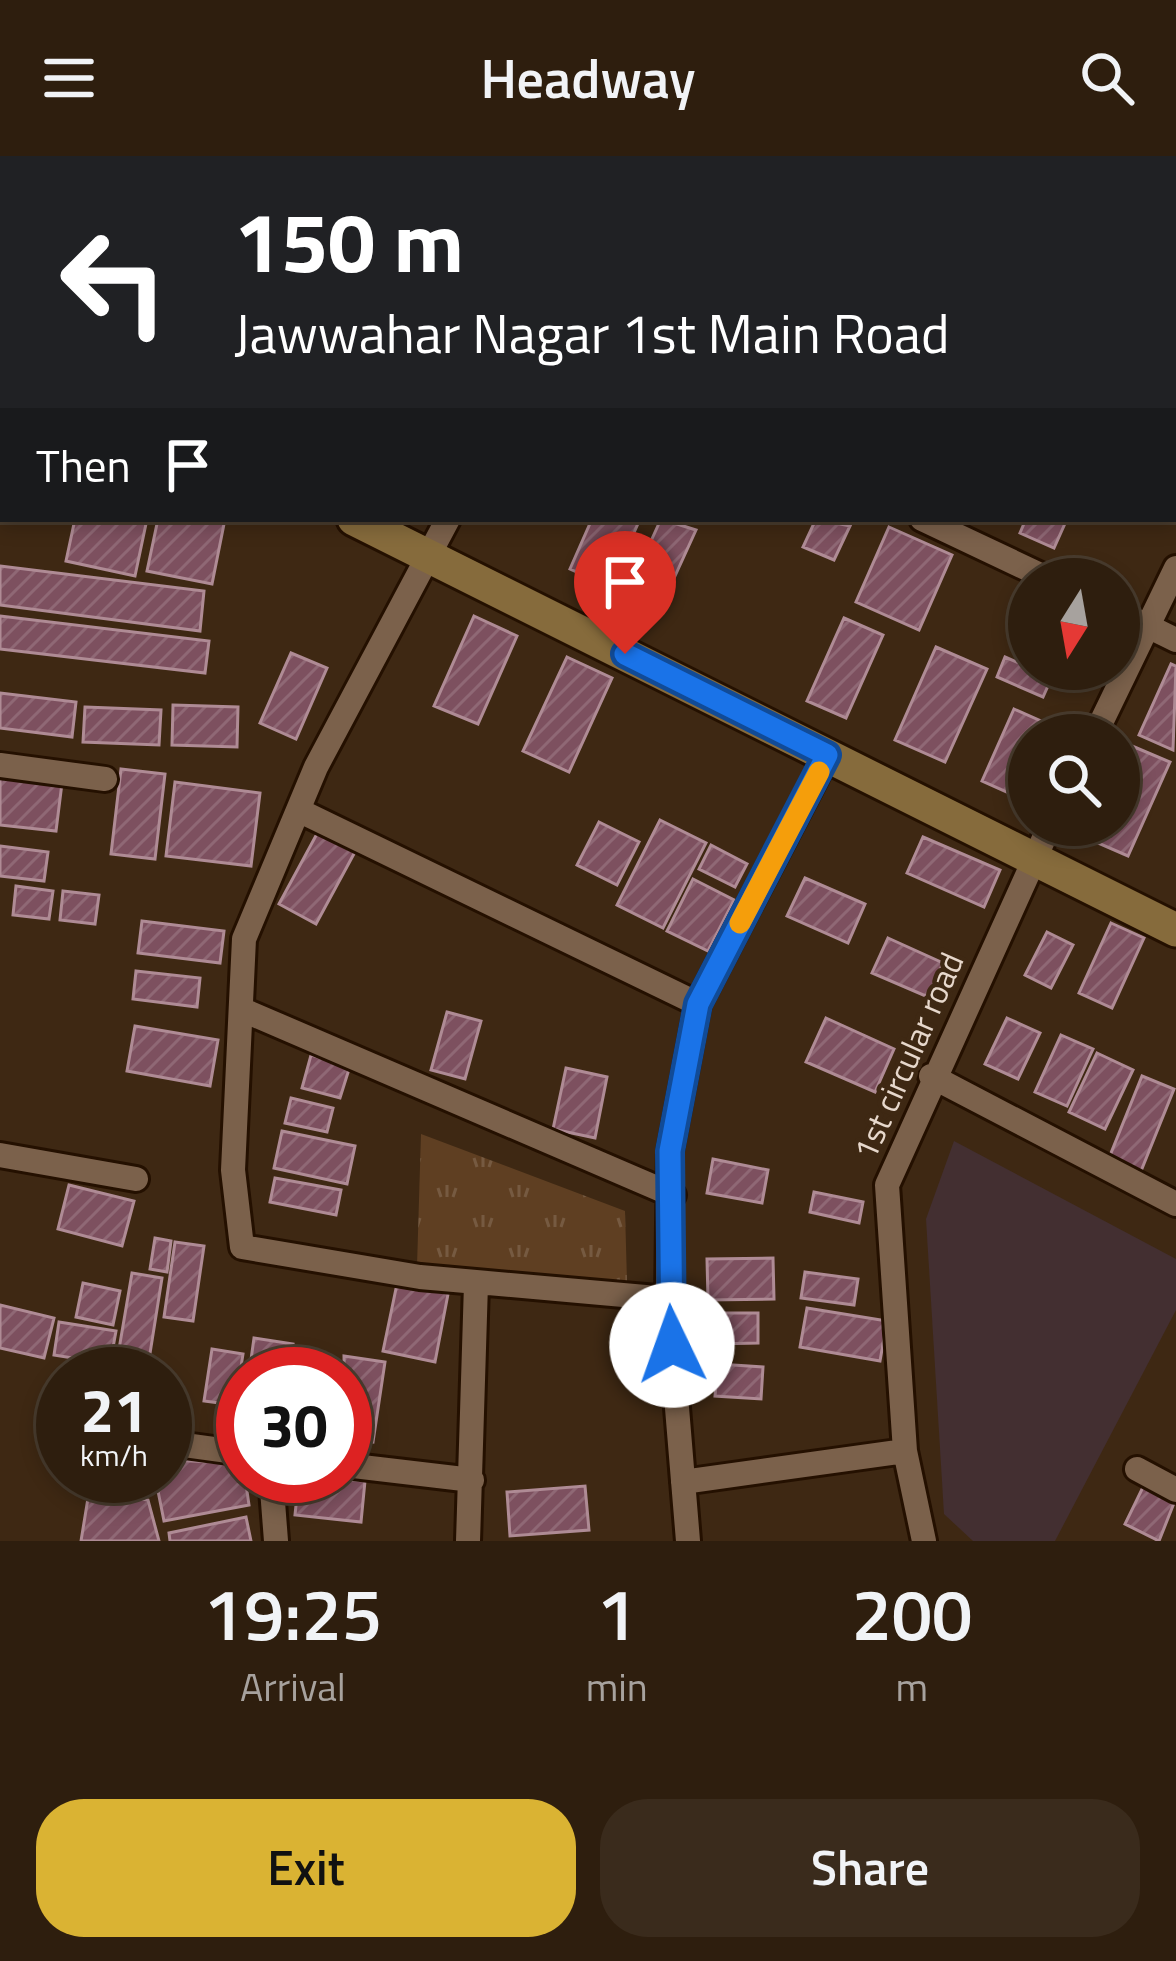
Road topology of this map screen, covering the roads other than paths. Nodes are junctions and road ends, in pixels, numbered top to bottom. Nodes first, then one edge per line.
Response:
1 (360, 522) edge
2 (447, 522) edge
3 (928, 522) edge
4 (430, 557) junction
5 (1008, 560) edge
6 (1176, 568) edge
7 (1140, 622) edge
8 (1149, 626) junction
9 (1176, 640) edge
10 (1105, 714) edge
11 (827, 755) junction
12 (0, 765) edge
13 (105, 779) dead end
14 (298, 810) junction
15 (1040, 846) edge
16 (1033, 859) junction
17 (1176, 930) edge
18 (698, 1004) junction
19 (243, 1010) junction
20 (932, 1076) junction
21 (0, 1154) edge
22 (136, 1179) dead end
23 (673, 1195) junction
24 (1176, 1204) edge
25 (476, 1284) junction
26 (668, 1299) junction
27 (905, 1450) junction
28 (372, 1468) edge
29 (1137, 1469) dead end
30 (472, 1480) junction
31 (683, 1482) junction
32 (1176, 1490) edge
33 (273, 1503) edge
34 (276, 1541) edge
35 (468, 1541) edge
36 (688, 1541) edge
37 (924, 1541) edge

1 - 4 street
2 - 4 street
3 - 5 street
4 - 11 street
4 - 14 street
6 - 8 street
7 - 8 street
8 - 9 street
8 - 10 street
11 - 16 street
11 - 18 street
12 - 13 street
14 - 18 street
14 - 19 street
15 - 16 street, 1st circular road
16 - 17 street
16 - 20 street, 1st circular road
18 - 23 street
19 - 23 street
19 - 25 street
20 - 24 street
20 - 27 street, 1st circular road
21 - 22 street
23 - 26 street
25 - 26 street
25 - 30 street
26 - 31 street
27 - 31 street
27 - 37 street, 1st circular road
28 - 30 street
29 - 32 street
30 - 35 street
31 - 36 street
33 - 34 street

